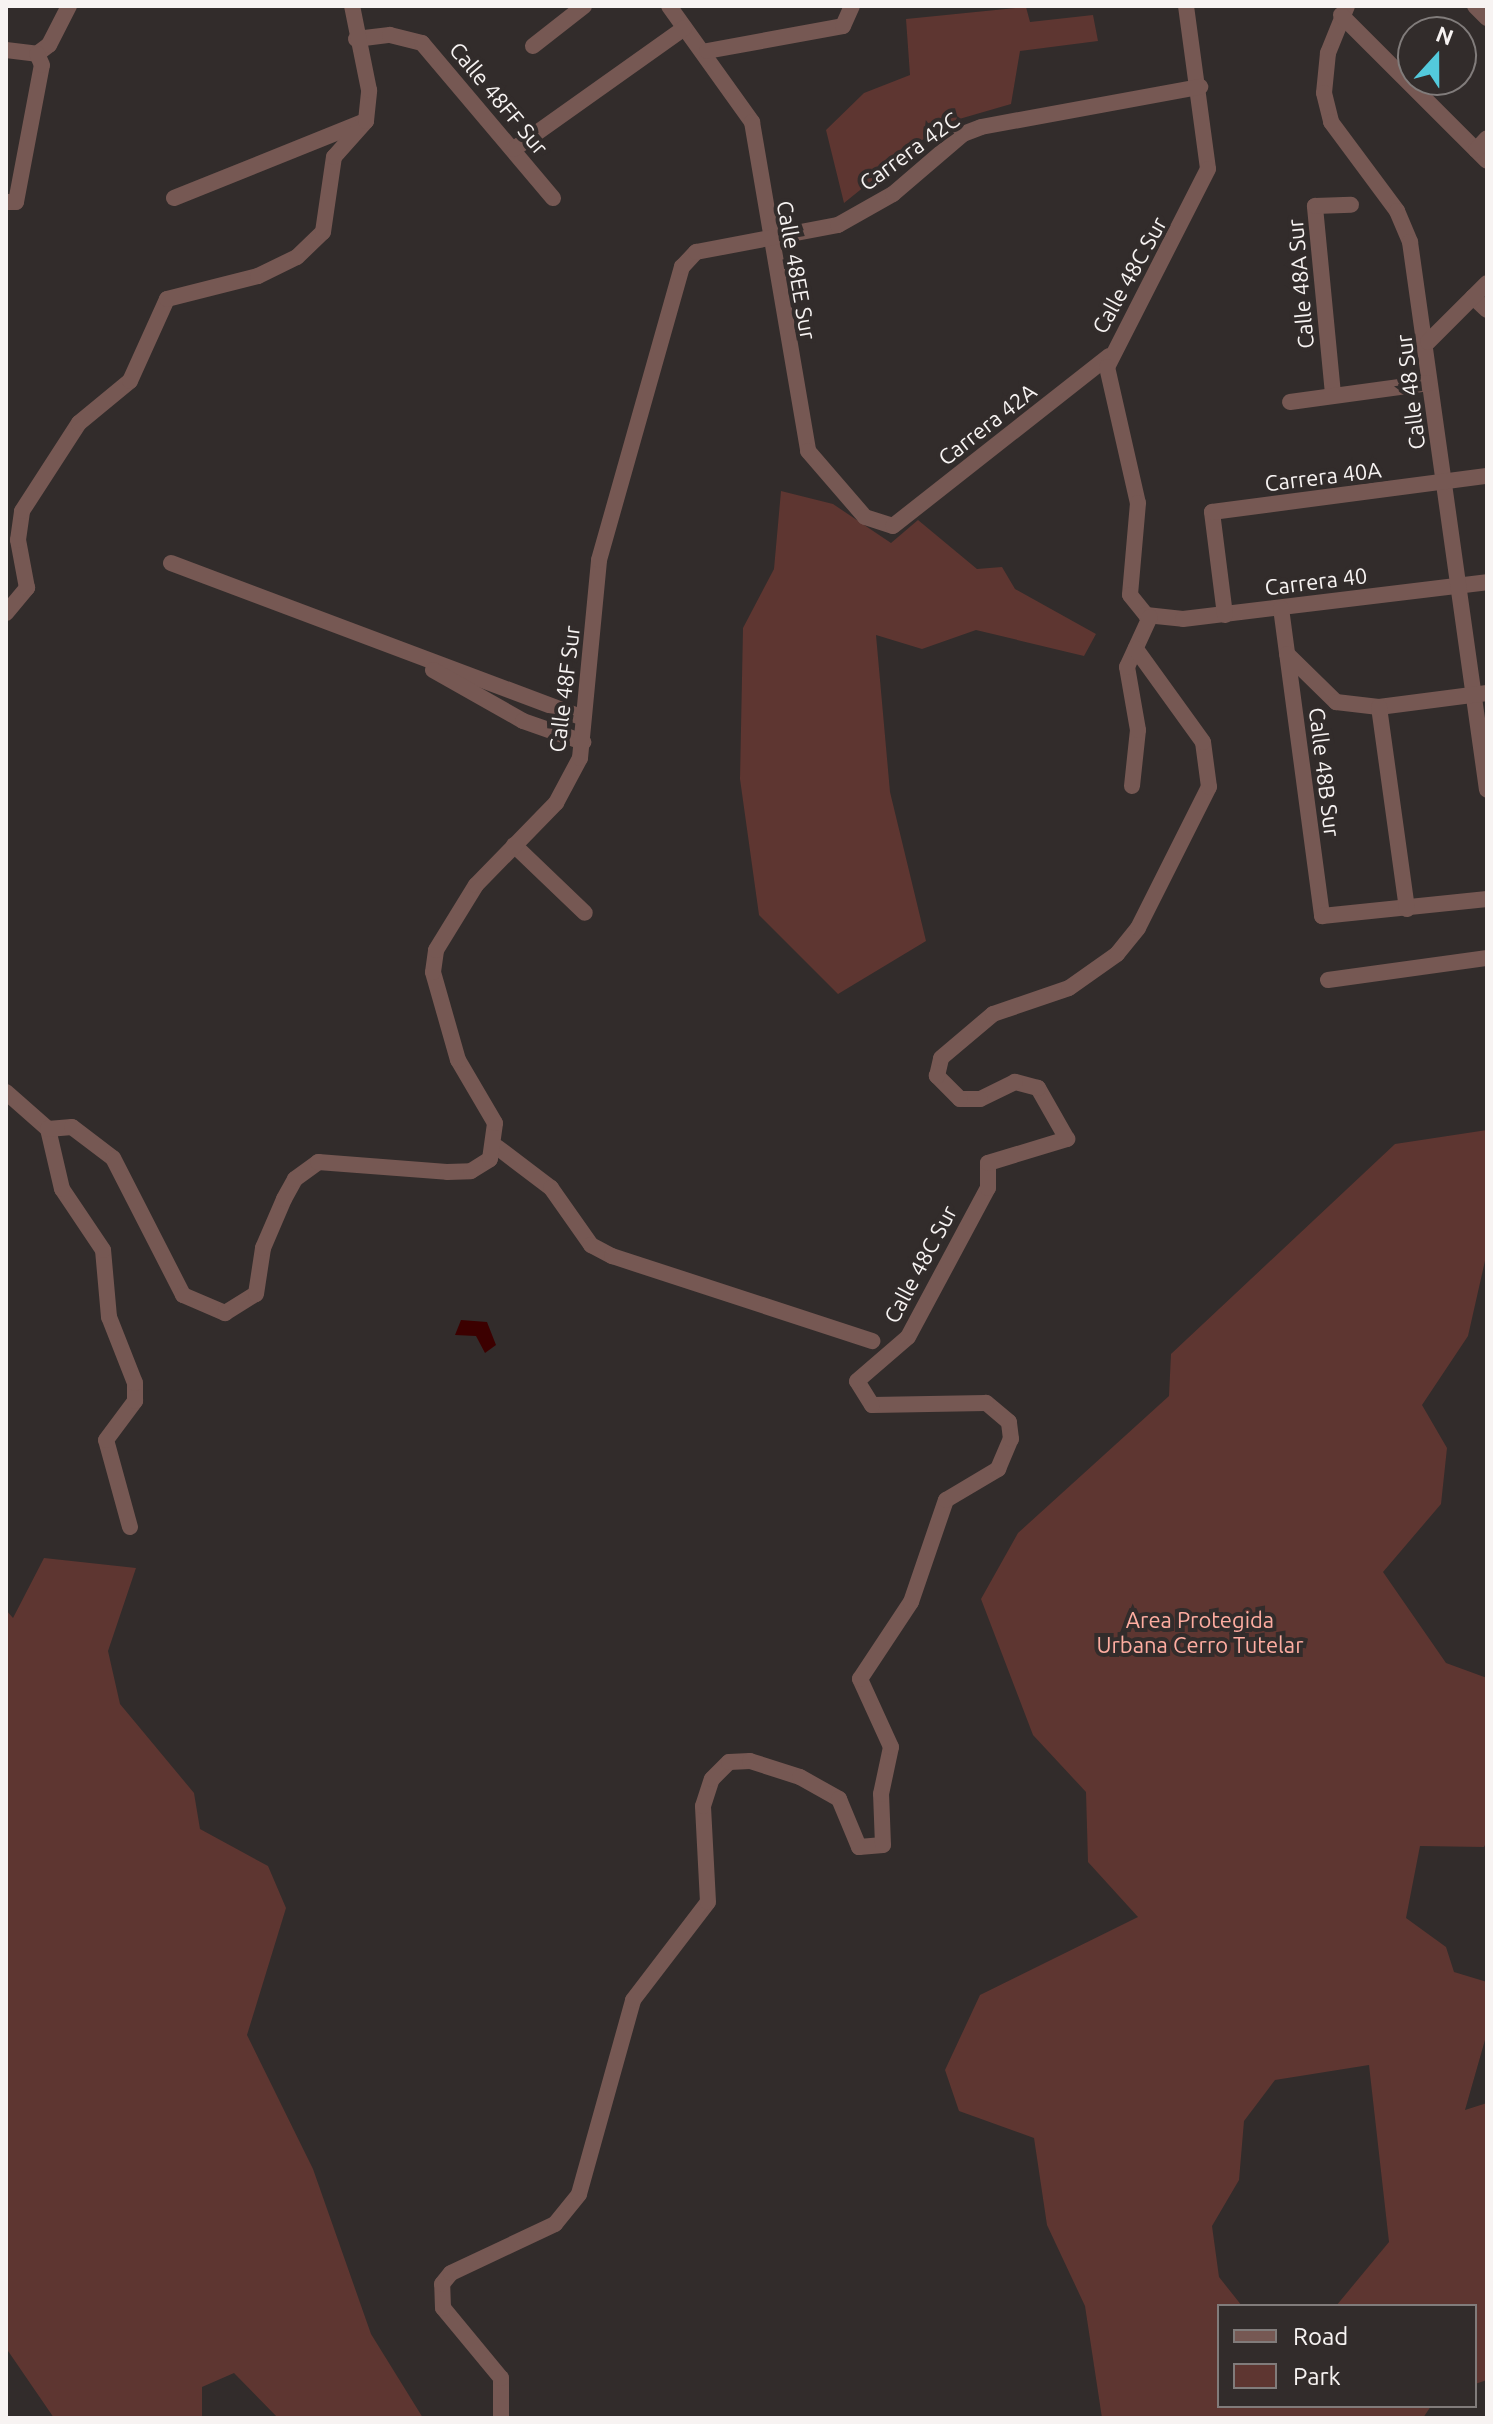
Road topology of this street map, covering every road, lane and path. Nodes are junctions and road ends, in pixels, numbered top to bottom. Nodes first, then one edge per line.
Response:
1 (69, 6) edge
2 (352, 6) edge
3 (584, 6) edge
4 (669, 6) edge
5 (1186, 6) edge
6 (1475, 6) edge
7 (852, 10) edge
8 (1344, 10) edge
9 (1487, 18) edge
10 (684, 28) junction
11 (356, 39) junction
12 (533, 46) dead end
13 (6, 50) edge
14 (707, 51) junction
15 (37, 54) junction
16 (1200, 87) junction
17 (366, 121) junction
18 (514, 149) junction
19 (1483, 150) edge
20 (174, 198) dead end
21 (553, 198) dead end
22 (6, 202) edge
23 (1351, 205) dead end
24 (766, 236) junction
25 (696, 252) joint
26 (1487, 283) edge
27 (1473, 297) junction
28 (1487, 310) edge
29 (1428, 342) junction
30 (1109, 356) junction
31 (1429, 383) junction
32 (1333, 394) junction
33 (1290, 402) dead end
34 (1487, 476) edge
35 (1444, 482) junction
36 (893, 526) joint
37 (171, 563) dead end
38 (1487, 582) edge
39 (1456, 586) junction
40 (1281, 608) junction
41 (6, 613) edge
42 (1225, 615) junction
43 (1150, 617) junction
44 (398, 648) junction
45 (1136, 649) junction
46 (1287, 654) junction
47 (1480, 694) edge
48 (1379, 707) junction
49 (580, 717) junction
50 (583, 742) junction
51 (1132, 786) dead end
52 (1487, 790) edge
53 (514, 845) junction
54 (1487, 899) edge
55 (1407, 909) junction
56 (585, 913) dead end
57 (1487, 958) edge
58 (1328, 980) dead end
59 (6, 1092) edge
60 (48, 1129) junction
61 (497, 1147) junction
62 (872, 1341) dead end
63 (130, 1527) dead end
64 (501, 2418) edge

1 - 15 street
2 - 11 street
3 - 12 street
4 - 10 street, Calle 48EE Sur
5 - 16 street, Calle 48C Sur
6 - 9 street
7 - 14 street
8 - 19 street
8 - 29 street, Calle 48 Sur
10 - 14 street, Calle 48EE Sur
10 - 18 street
11 - 17 street
11 - 18 street, Calle 48FF Sur
13 - 15 street
14 - 24 street, Calle 48EE Sur
15 - 22 street
16 - 24 street, Carrera 42C
16 - 30 street, Calle 48C Sur
17 - 20 street
17 - 41 street
18 - 21 street, Calle 48FF Sur
23 - 32 street, Calle 48A Sur
24 - 25 street, Carrera 42C
24 - 36 street, Calle 48EE Sur
25 - 49 street, Calle 48F Sur
26 - 27 street
27 - 28 street
27 - 29 street
29 - 31 street, Calle 48 Sur
30 - 36 street, Carrera 42A
30 - 43 street, Calle 48C Sur
31 - 32 street
31 - 35 street, Calle 48 Sur
32 - 33 street
34 - 35 street, Carrera 40A
35 - 39 street, Calle 48 Sur
35 - 42 street, Carrera 40A
37 - 44 street
38 - 39 street, Carrera 40
39 - 40 street, Carrera 40
39 - 47 street, Calle 48 Sur
40 - 42 street, Carrera 40
40 - 46 street, Calle 48B Sur
42 - 43 street, Carrera 40
43 - 45 street
44 - 49 street
44 - 50 street
45 - 51 street
45 - 64 street, Calle 48C Sur
46 - 48 street
46 - 55 street, Calle 48B Sur
47 - 48 street
47 - 52 street, Calle 48 Sur
48 - 55 street
49 - 50 street, Calle 48F Sur
50 - 53 street, Calle 48F Sur
53 - 56 street
53 - 61 street, Calle 48F Sur
54 - 55 street
57 - 58 street
59 - 60 street
60 - 61 street
60 - 63 street
61 - 62 street

